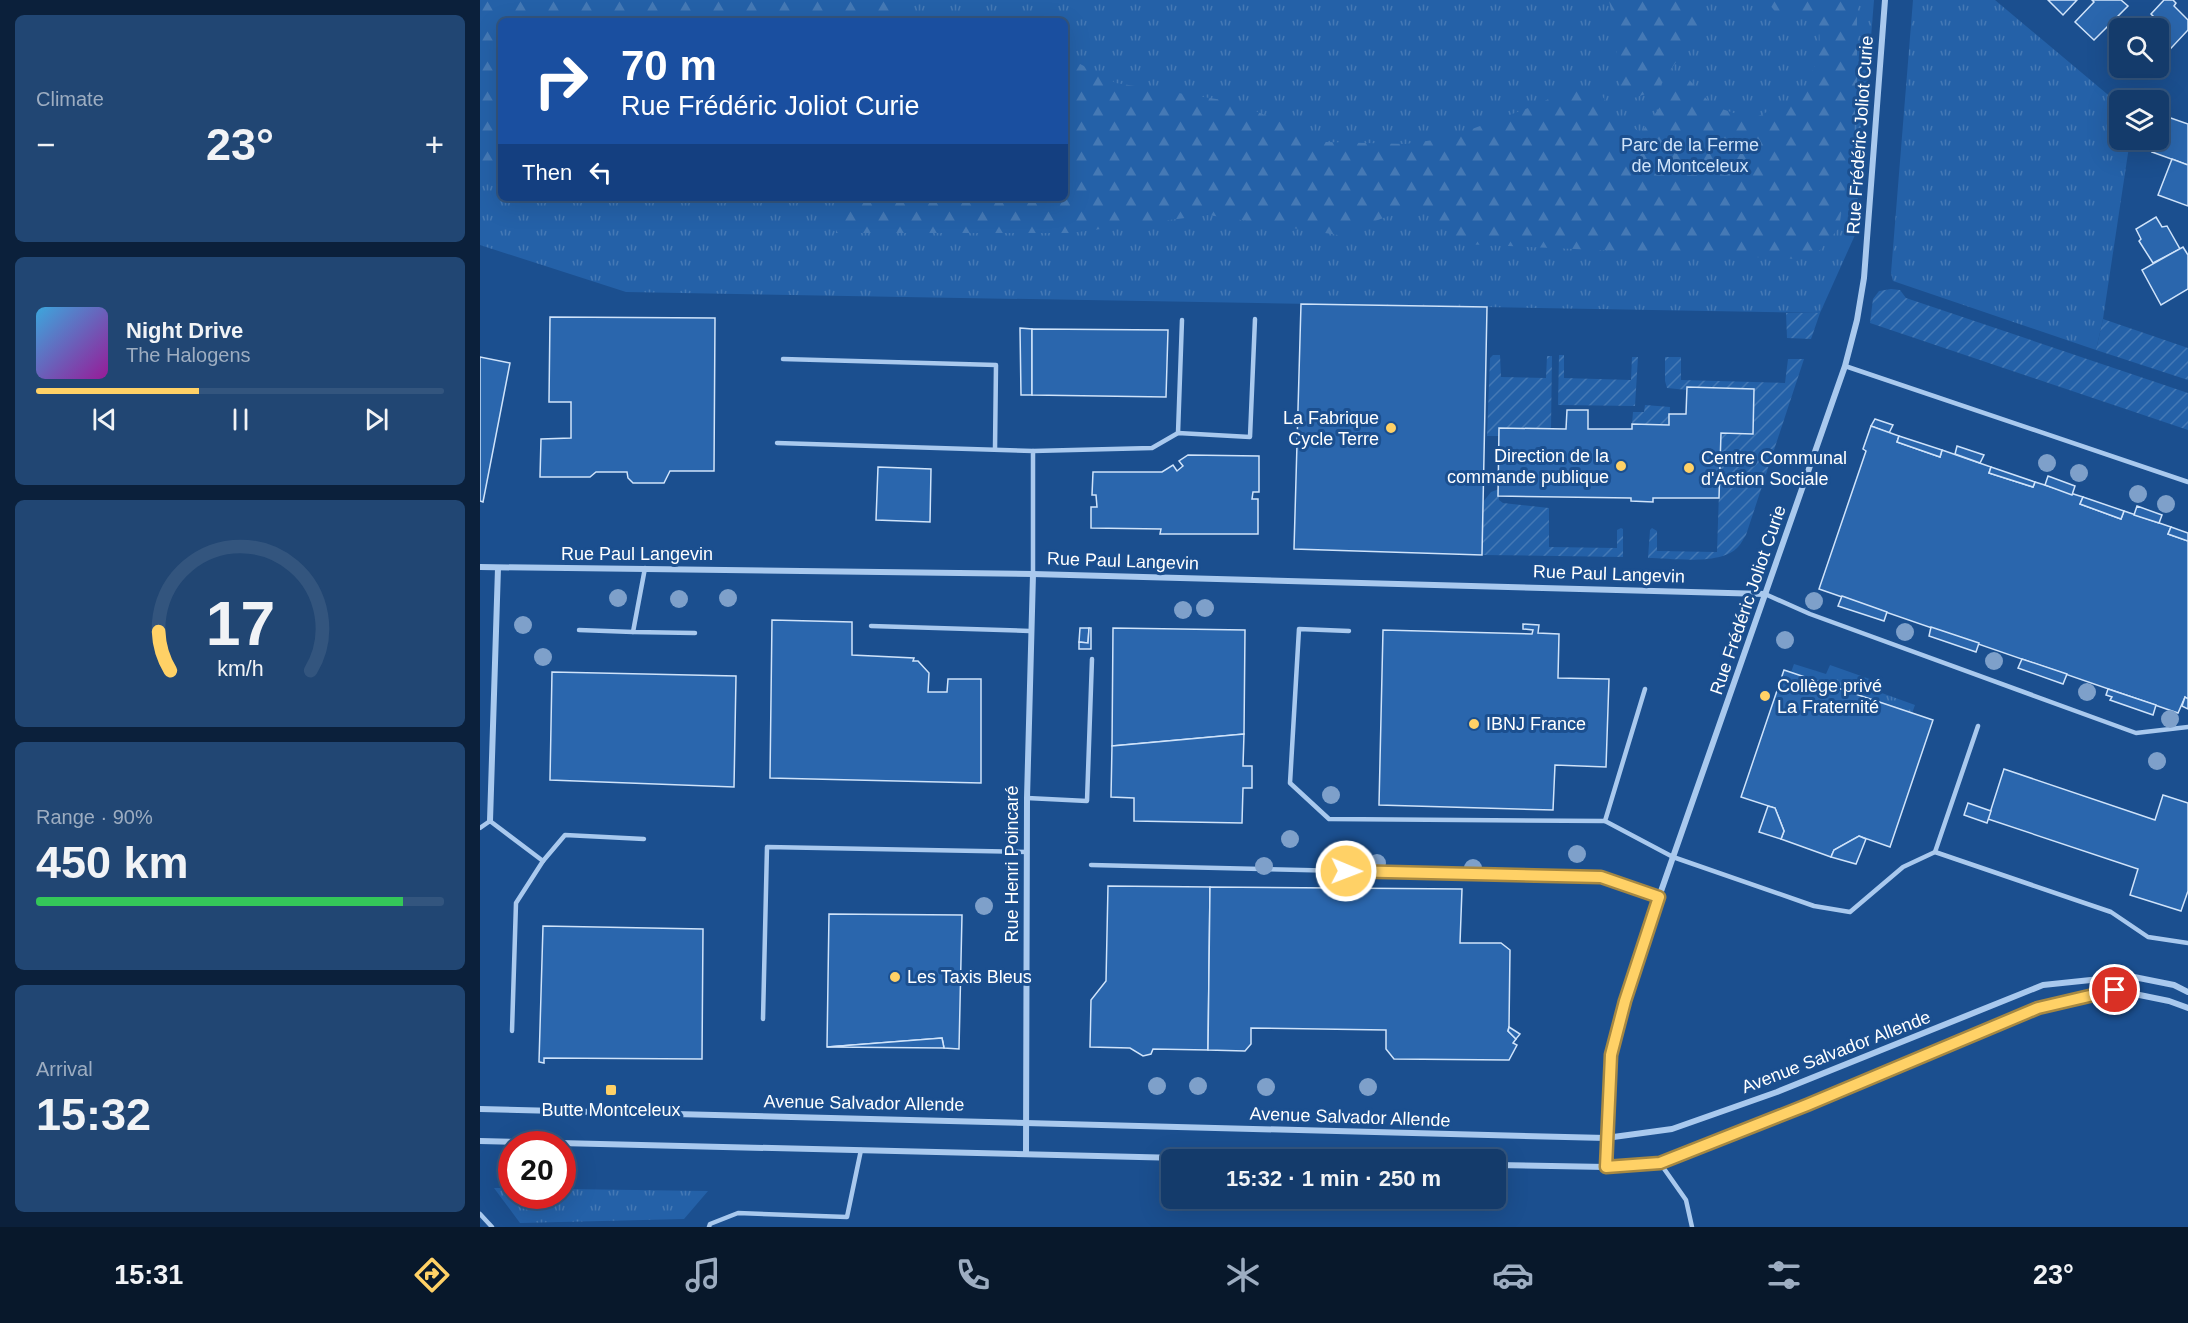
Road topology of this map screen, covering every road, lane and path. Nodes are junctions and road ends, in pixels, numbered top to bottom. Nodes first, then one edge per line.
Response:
1 (1885, 0) edge
2 (1256, 319) dead end
3 (1182, 320) dead end
4 (783, 359) dead end
5 (1845, 366) junction
6 (1178, 433) junction
7 (777, 443) dead end
8 (995, 449) junction
9 (1033, 451) junction
10 (2188, 482) edge
11 (480, 567) edge
12 (498, 568) junction
13 (645, 568) junction
14 (1033, 574) junction
15 (1765, 594) junction
16 (871, 626) dead end
17 (579, 630) dead end
18 (1030, 631) junction
19 (1349, 631) dead end
20 (633, 632) junction
21 (695, 633) dead end
22 (1092, 659) dead end
23 (1645, 689) dead end
24 (1978, 726) dead end
25 (2188, 727) edge
26 (1027, 798) junction
27 (490, 821) junction
28 (1605, 821) junction
29 (480, 828) edge
30 (644, 839) dead end
31 (1027, 852) junction
32 (1935, 852) junction
33 (1673, 857) junction
34 (543, 861) junction
35 (1091, 865) dead end
36 (1659, 897) junction
37 (2188, 943) edge
38 (2188, 992) edge
39 (2188, 1008) edge
40 (763, 1019) dead end
41 (512, 1031) dead end
42 (480, 1109) edge
43 (1026, 1122) junction
44 (1606, 1138) junction
45 (483, 1140) edge
46 (480, 1147) edge
47 (861, 1150) junction
48 (1026, 1154) junction
49 (1161, 1157) edge
50 (1660, 1163) junction
51 (1506, 1165) edge
52 (1606, 1167) junction
53 (480, 1214) edge
54 (492, 1227) edge
55 (709, 1227) edge
56 (1692, 1227) edge

1 - 5 street, Rue Frédéric Joliot Curie
2 - 6 lane
3 - 6 lane
4 - 8 lane
5 - 10 lane
5 - 15 street, Rue Frédéric Joliot Curie
6 - 9 lane
7 - 8 lane
8 - 9 lane
9 - 14 lane
11 - 12 street, Rue Paul Langevin
12 - 13 street, Rue Paul Langevin
12 - 27 street
13 - 14 street, Rue Paul Langevin
13 - 20 lane
14 - 15 street, Rue Paul Langevin
14 - 18 street, Rue Henri Poincaré
15 - 25 lane
15 - 33 street, Rue Frédéric Joliot Curie
16 - 18 lane
17 - 20 lane
18 - 26 street, Rue Henri Poincaré
19 - 28 lane
20 - 21 lane
22 - 26 lane
23 - 28 lane
24 - 32 lane
26 - 31 street, Rue Henri Poincaré
27 - 29 lane
27 - 34 lane
28 - 33 lane
30 - 34 lane
31 - 40 lane
31 - 43 street, Rue Henri Poincaré
32 - 33 lane
32 - 37 lane
33 - 36 street, Rue Frédéric Joliot Curie
34 - 41 lane
35 - 36 lane
36 - 44 street, Rue Frédéric Joliot Curie
38 - 44 street, Avenue Salvador Allende
39 - 50 street, Avenue Salvador Allende
42 - 43 street, Avenue Salvador Allende
43 - 44 street, Avenue Salvador Allende
43 - 48 street, Rue Henri Poincaré
44 - 52 street, Rue Frédéric Joliot Curie
45 - 46 lane
45 - 47 street
47 - 48 street
47 - 55 lane
48 - 49 street
50 - 52 street, Avenue Salvador Allende
50 - 56 lane
51 - 52 street, Avenue Salvador Allende
53 - 54 lane

